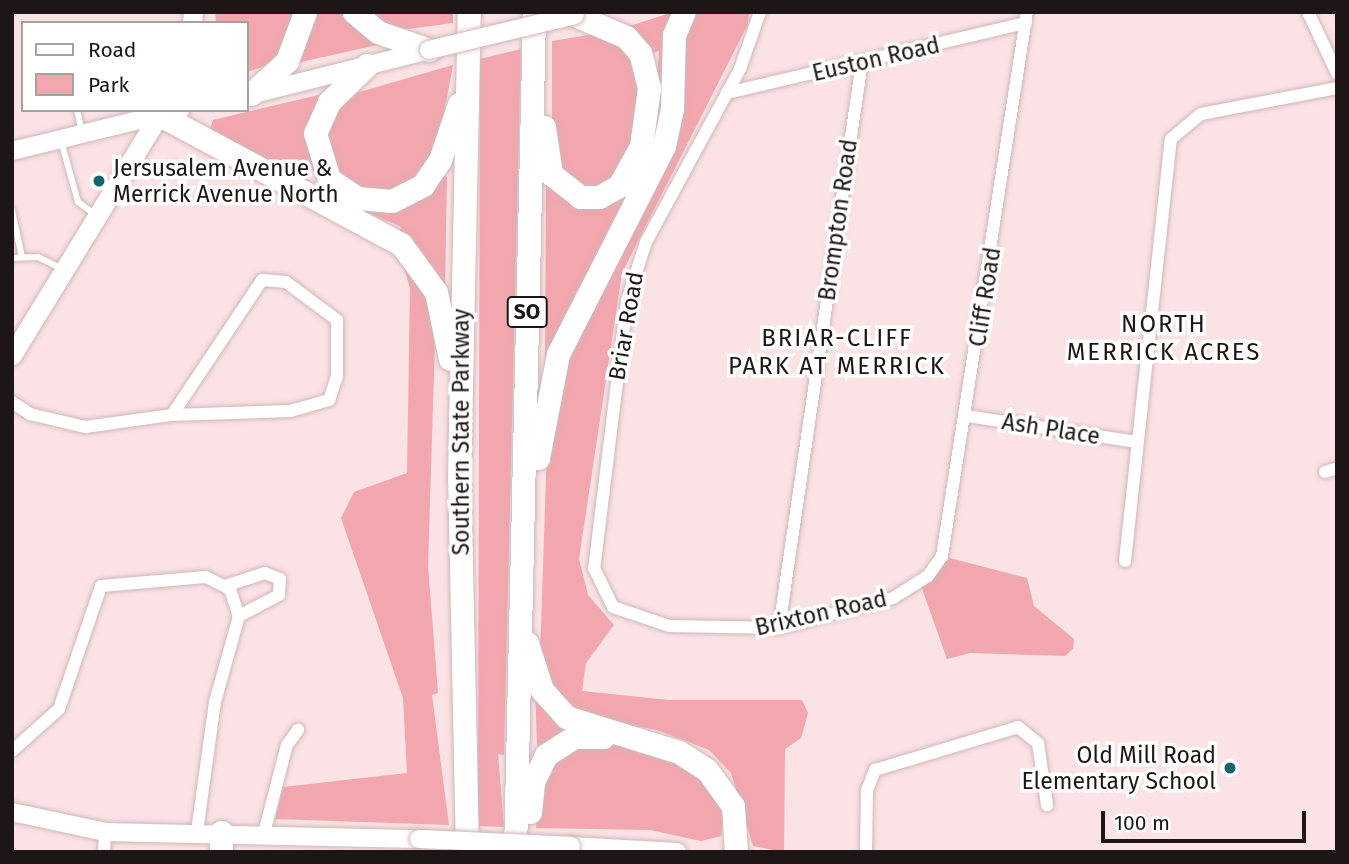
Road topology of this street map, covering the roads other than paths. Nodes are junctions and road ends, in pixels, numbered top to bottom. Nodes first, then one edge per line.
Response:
1 (305, 12) edge
2 (354, 12) edge
3 (534, 12) edge
4 (684, 12) edge
5 (760, 12) edge
6 (1308, 12) edge
7 (469, 13) edge
8 (580, 13) edge
9 (1027, 18) edge
10 (429, 50) junction
11 (1332, 50) edge
12 (533, 52) junction
13 (862, 62) junction
14 (367, 65) junction
15 (1337, 73) edge
16 (468, 74) junction
17 (1337, 88) edge
18 (727, 93) junction
19 (249, 94) edge
20 (77, 112) edge
21 (167, 112) edge
22 (128, 117) edge
23 (83, 136) junction
24 (61, 141) junction
25 (12, 151) edge
26 (12, 210) edge
27 (101, 217) junction
28 (22, 257) junction
29 (12, 258) edge
30 (67, 271) junction
31 (12, 355) edge
32 (12, 402) edge
33 (459, 408) junction
34 (172, 415) junction
35 (967, 416) junction
36 (1136, 442) junction
37 (1125, 561) dead end
38 (521, 572) junction
39 (928, 576) joint
40 (225, 586) junction
41 (625, 614) joint
42 (239, 616) junction
43 (520, 619) junction
44 (779, 628) junction
45 (298, 730) dead end
46 (627, 738) junction
47 (12, 751) edge
48 (1047, 805) dead end
49 (12, 812) edge
50 (197, 831) junction
51 (105, 832) junction
52 (264, 833) junction
53 (221, 842) edge
54 (629, 850) edge
55 (104, 852) edge
56 (467, 852) edge
57 (515, 852) edge
58 (530, 852) edge
59 (677, 852) edge
60 (736, 852) edge
61 (866, 852) edge

1 - 19 highway
2 - 10 highway
3 - 12 highway, SO
4 - 38 highway
5 - 18 street, Briar Road
6 - 11 street
7 - 16 highway, Southern State Parkway
8 - 10 street, bridge
8 - 12 highway
9 - 13 street, Euston Road
9 - 35 street, Cliff Road
10 - 14 street
11 - 15 street
12 - 38 highway, SO
13 - 18 street, Euston Road
13 - 44 street, Brompton Road
14 - 16 highway
14 - 19 street
16 - 33 highway, Southern State Parkway
17 - 36 street
18 - 41 street, Briar Road
20 - 23 lane
21 - 22 street
21 - 27 main road
21 - 33 highway
22 - 23 street
23 - 24 street
24 - 25 street
24 - 27 lane
26 - 28 lane
27 - 30 main road
28 - 29 lane
28 - 30 lane
30 - 31 main road
32 - 34 street
33 - 56 highway, Southern State Parkway
34 - 34 street
35 - 36 street, Ash Place
35 - 39 street, Cliff Road
36 - 37 street
38 - 43 highway, SO
39 - 44 street, Brixton Road
40 - 42 street
40 - 42 street
40 - 47 street
41 - 44 street, Brixton Road
42 - 50 street
43 - 46 highway
43 - 57 highway, SO
45 - 52 street
46 - 58 highway
46 - 60 highway
48 - 61 street
49 - 51 street
50 - 51 street
50 - 53 street
51 - 55 street
52 - 53 street
52 - 54 street, bridge
54 - 59 street

